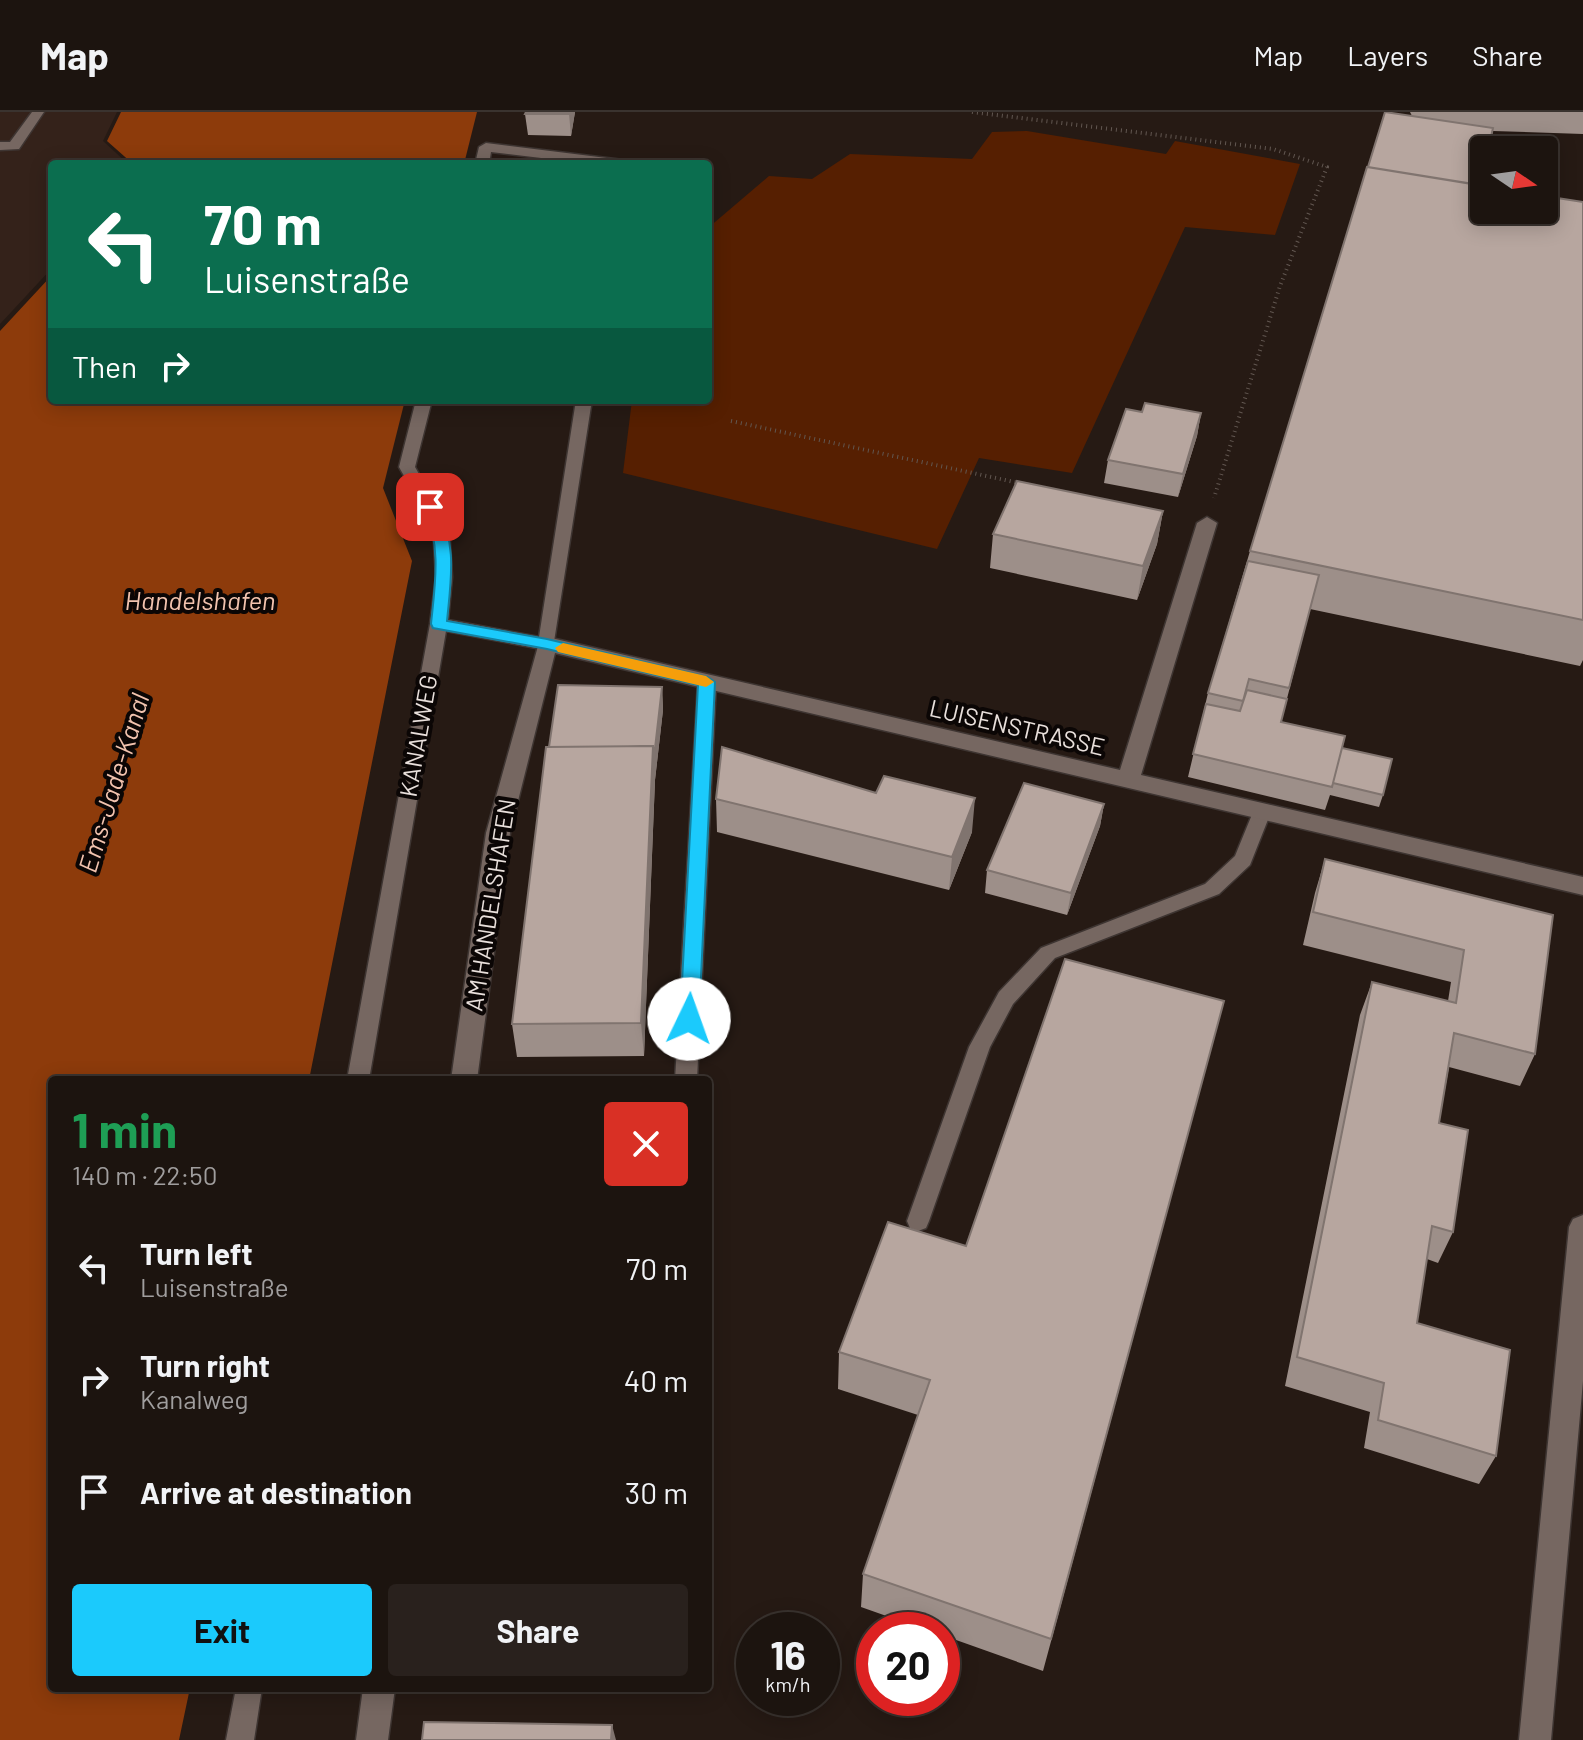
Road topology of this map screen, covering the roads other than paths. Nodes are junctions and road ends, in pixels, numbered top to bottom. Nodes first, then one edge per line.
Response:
1 (38, 112) edge
2 (0, 146) edge
3 (483, 160) edge
4 (598, 160) edge
5 (423, 404) edge
6 (583, 404) edge
7 (1207, 523) road end
8 (439, 624) junction
9 (547, 644) junction
10 (707, 682) junction
11 (1128, 781) junction
12 (1262, 812) junction
13 (1583, 886) edge
14 (359, 1076) edge
15 (465, 1076) edge
16 (686, 1076) edge
17 (918, 1221) dead end
18 (1583, 1227) edge
19 (248, 1692) edge
20 (378, 1692) edge
21 (240, 1740) edge
22 (372, 1740) edge
23 (1535, 1740) edge

1 - 2 lane
3 - 4 lane
5 - 8 lane, KANALWEG
6 - 9 lane, AM HANDELSHAFEN
7 - 11 street
8 - 9 lane, LUISENSTRASSE
8 - 14 lane, KANALWEG
9 - 10 street, LUISENSTRASSE
9 - 15 street, AM HANDELSHAFEN
10 - 11 street, LUISENSTRASSE
10 - 16 lane
11 - 12 street, LUISENSTRASSE
12 - 13 street, LUISENSTRASSE
12 - 17 lane
18 - 23 street
19 - 21 lane
20 - 22 street

